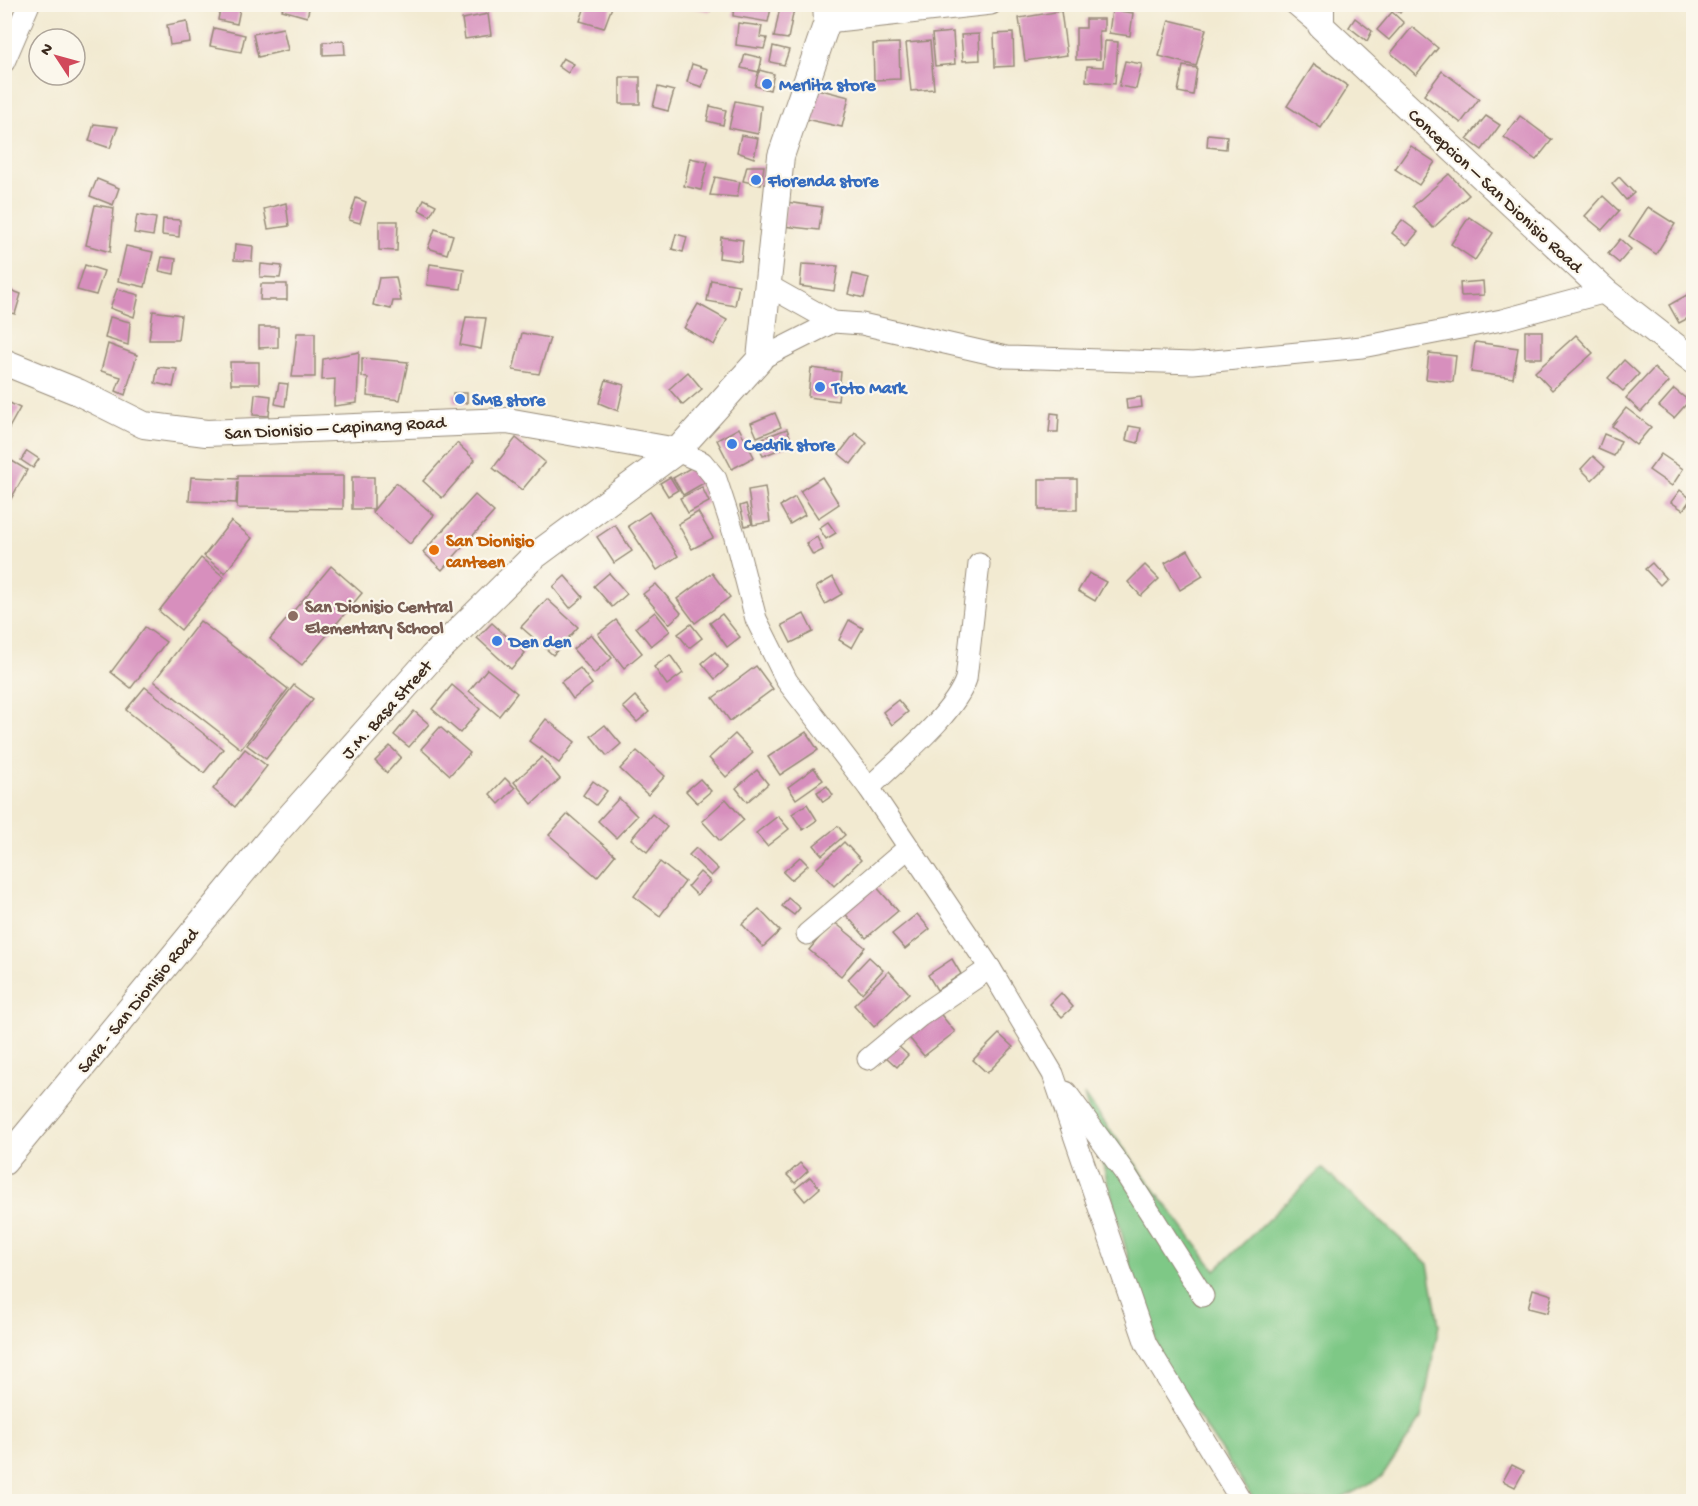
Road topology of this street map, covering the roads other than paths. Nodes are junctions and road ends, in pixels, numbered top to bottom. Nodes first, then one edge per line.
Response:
1 (29, 4) edge
2 (991, 4) edge
3 (1295, 4) edge
4 (827, 13) edge
5 (1321, 15) edge
6 (4, 62) edge
7 (767, 285) junction
8 (1606, 292) junction
9 (833, 322) junction
10 (760, 359) junction
11 (1694, 361) edge
12 (4, 362) edge
13 (677, 452) junction
14 (979, 564) dead end
15 (869, 788) junction
16 (270, 839) joint
17 (908, 848) junction
18 (807, 934) dead end
19 (990, 968) junction
20 (868, 1059) dead end
21 (1053, 1074) junction
22 (4, 1162) edge
23 (1203, 1296) dead end
24 (1242, 1502) edge

1 - 6 street
2 - 4 street
3 - 5 street
4 - 7 main road
5 - 8 main road, Concepcion – San Dionisio Road
7 - 9 street
7 - 10 main road
8 - 9 street
8 - 11 main road, Concepcion – San Dionisio Road
9 - 10 street
10 - 13 main road
12 - 13 main road, San Dionisio – Capinang Road
13 - 15 street
13 - 16 main road, J.M. Basa Street
14 - 15 street
15 - 17 street
16 - 22 main road, Sara - San Dionisio Road
17 - 18 street
17 - 19 street
19 - 20 street
19 - 21 street
21 - 23 street
21 - 24 street

